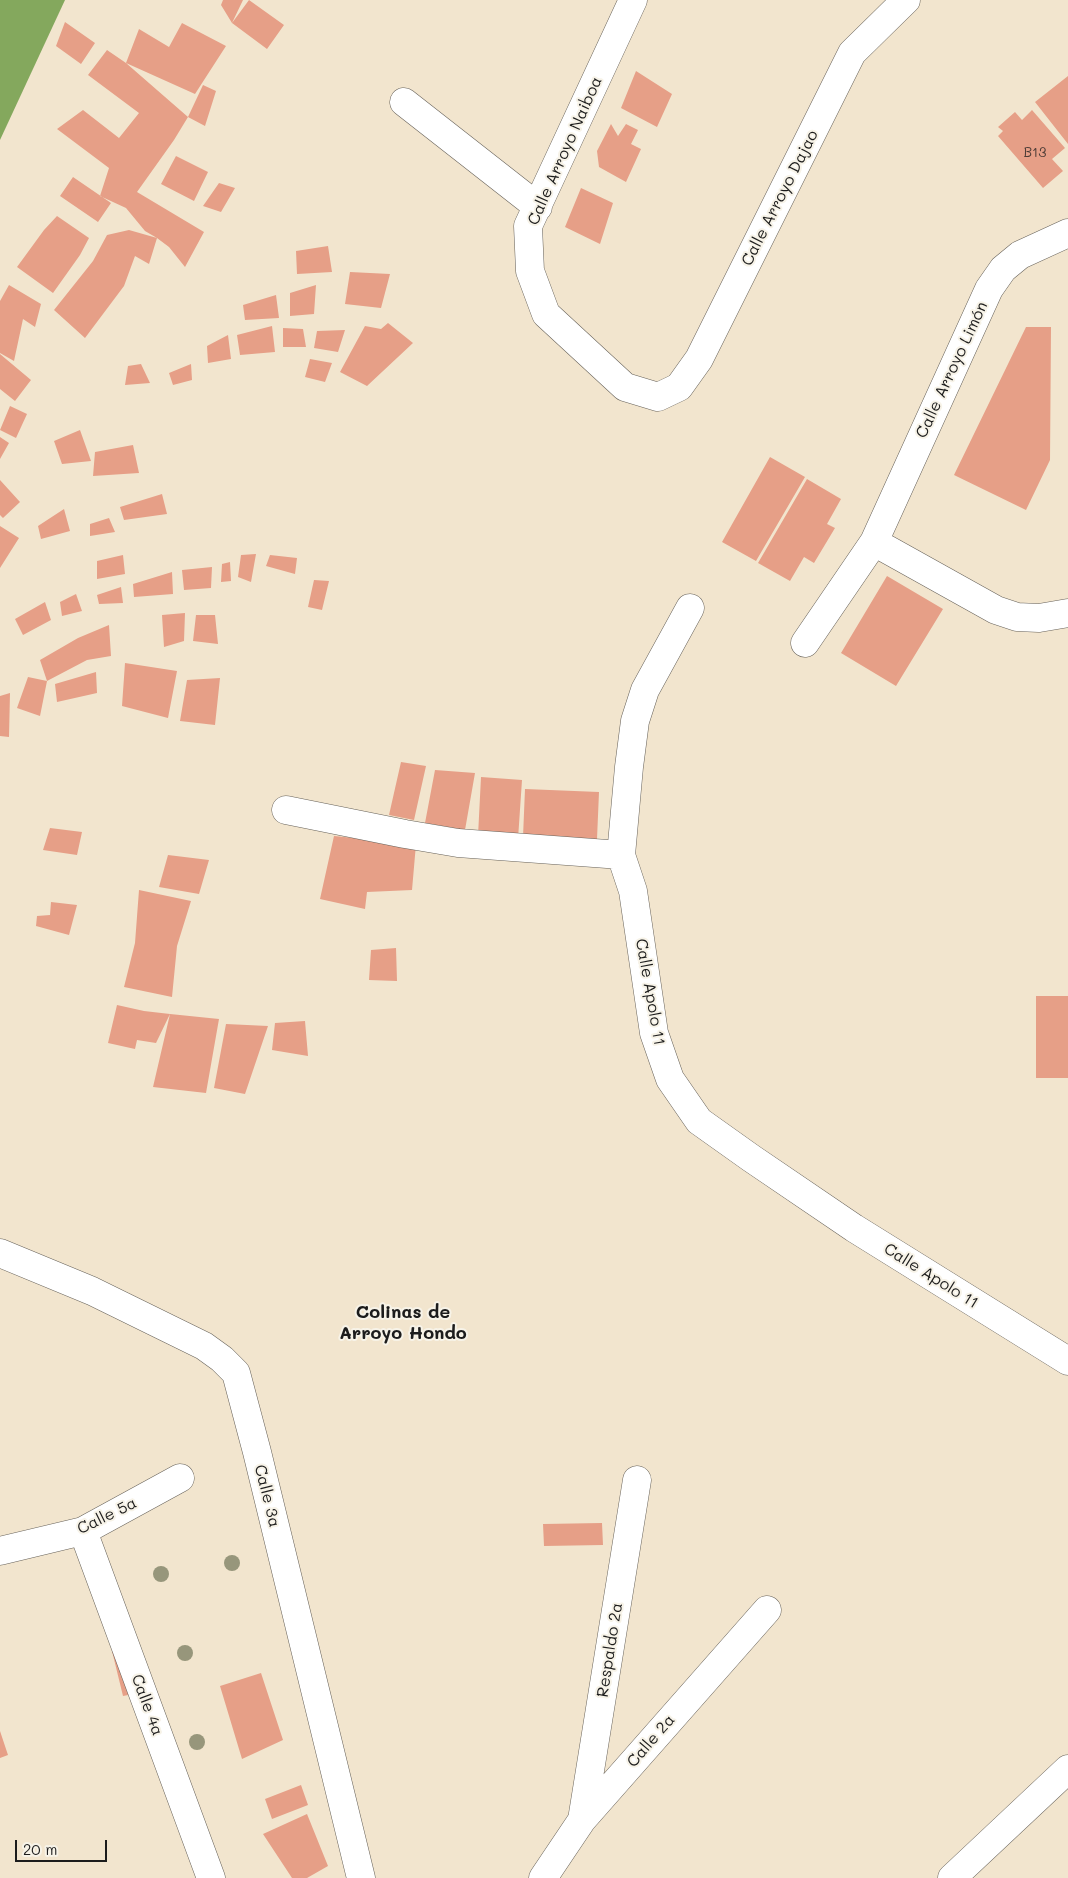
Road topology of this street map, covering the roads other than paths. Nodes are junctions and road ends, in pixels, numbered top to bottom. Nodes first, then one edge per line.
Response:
1 (633, 0) edge
2 (906, 0) edge
3 (404, 102) dead end
4 (538, 207) junction
5 (1068, 233) edge
6 (658, 397) joint
7 (874, 542) junction
8 (690, 608) dead end
9 (1068, 613) edge
10 (805, 643) dead end
11 (286, 810) dead end
12 (621, 855) junction
13 (0, 1253) edge
14 (1068, 1361) edge
15 (180, 1478) dead end
16 (637, 1480) dead end
17 (83, 1531) junction
18 (0, 1551) edge
19 (767, 1610) dead end
20 (1068, 1769) edge
21 (582, 1820) junction
22 (211, 1878) edge
23 (361, 1878) edge
24 (543, 1878) edge
25 (952, 1878) edge

1 - 4 street, Calle Arroyo Naiboa
2 - 6 street, Calle Arroyo Dajao
3 - 4 street
4 - 6 street, Calle Arroyo Naiboa
5 - 7 street, Calle Arroyo Limón
7 - 9 street
7 - 10 street, Calle Arroyo Limón
8 - 12 street, Calle Apolo 11
11 - 12 street
12 - 14 street, Calle Apolo 11
13 - 23 street, Calle 3a
15 - 17 street, Calle 5a
16 - 21 street, Respaldo 2a
17 - 18 street, Calle 5a
17 - 22 street, Calle 4a
19 - 21 street, Calle 2a
20 - 25 street
21 - 24 street, Calle 2a

